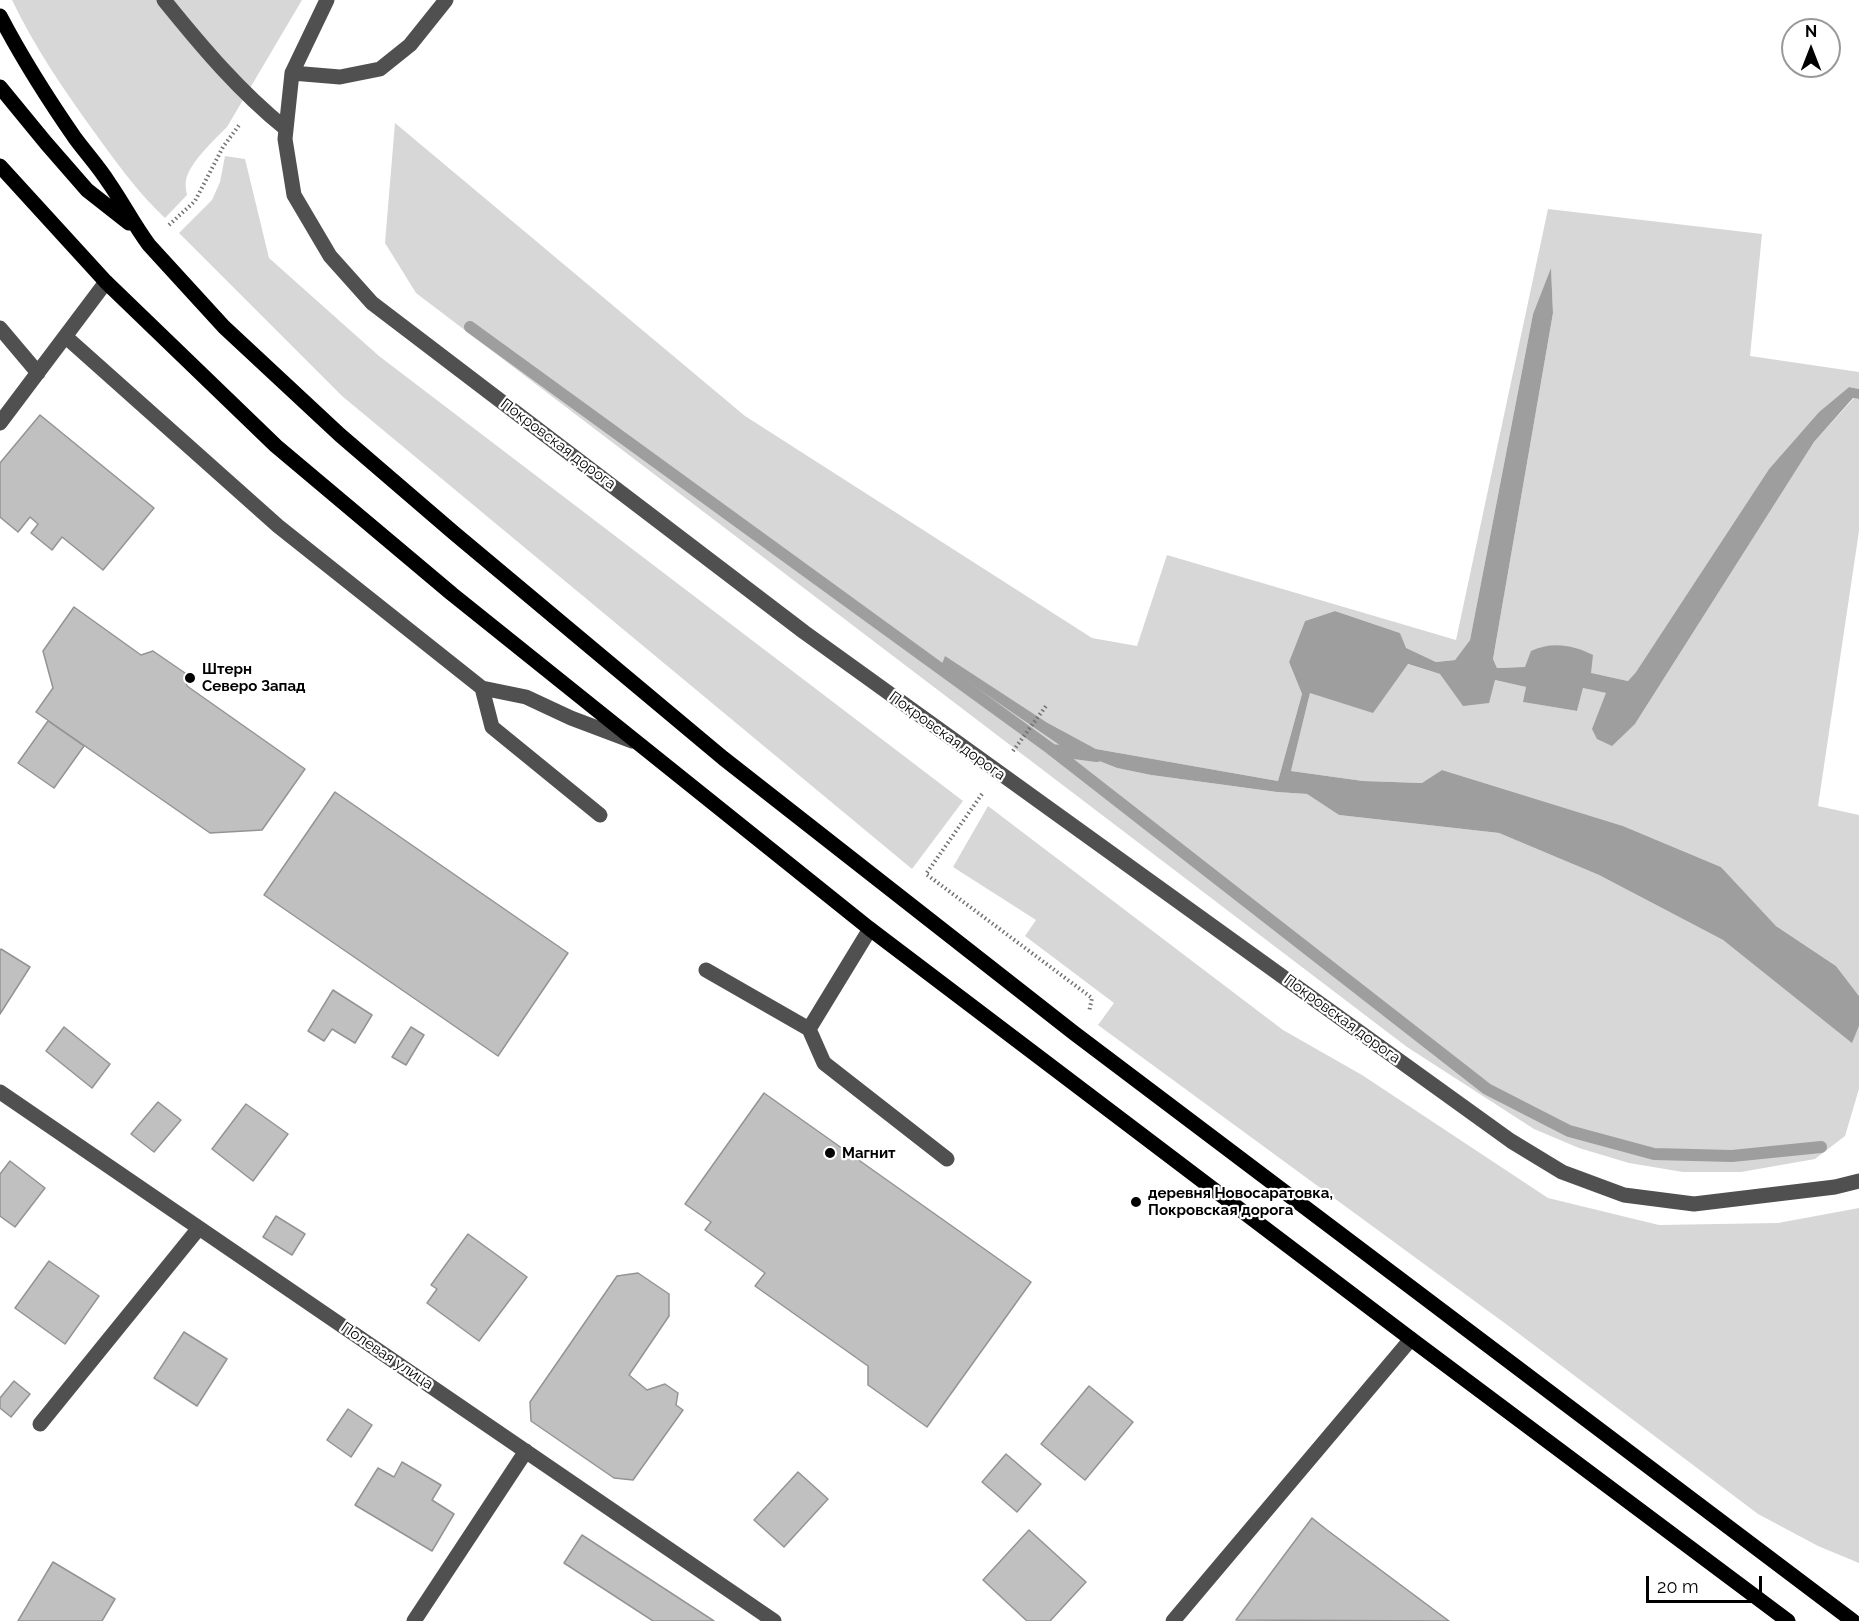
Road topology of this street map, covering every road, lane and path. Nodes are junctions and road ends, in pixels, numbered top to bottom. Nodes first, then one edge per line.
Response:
1 (164, 0) edge
2 (327, 0) edge
3 (446, 0) edge
4 (0, 16) edge
5 (292, 74) junction
6 (0, 87) edge
7 (286, 129) junction
8 (0, 166) edge
9 (138, 230) junction
10 (106, 282) junction
11 (0, 328) edge
12 (66, 337) junction
13 (38, 373) junction
14 (2, 418) edge
15 (482, 688) junction
16 (1046, 706) dead end
17 (633, 741) junction
18 (1017, 746) dead end
19 (997, 772) junction
20 (600, 815) dead end
21 (870, 929) junction
22 (706, 970) dead end
23 (1089, 1013) dead end
24 (808, 1029) junction
25 (0, 1092) edge
26 (947, 1159) dead end
27 (1859, 1181) edge
28 (199, 1228) junction
29 (1411, 1339) junction
30 (40, 1424) dead end
31 (526, 1452) junction
32 (414, 1621) edge
33 (774, 1621) edge
34 (1173, 1621) edge
35 (1788, 1621) edge
36 (1853, 1621) edge

1 - 7 street
2 - 5 street, Покровская дорога
3 - 5 street
4 - 9 main road
5 - 7 street, Покровская дорога
6 - 9 main road
7 - 19 street, Покровская дорога
8 - 10 main road
9 - 36 main road
10 - 12 street
10 - 17 main road
11 - 13 street
12 - 13 street
12 - 15 street
13 - 14 street
15 - 17 street
15 - 20 street
16 - 18 path
17 - 21 main road
19 - 23 path
19 - 27 street, Покровская дорога
21 - 24 street
21 - 29 main road
22 - 24 street
24 - 26 street
25 - 28 street, Полевая улица
28 - 30 street
28 - 31 street, Полевая улица
29 - 34 street
29 - 35 main road
31 - 32 street
31 - 33 street, Полевая улица

